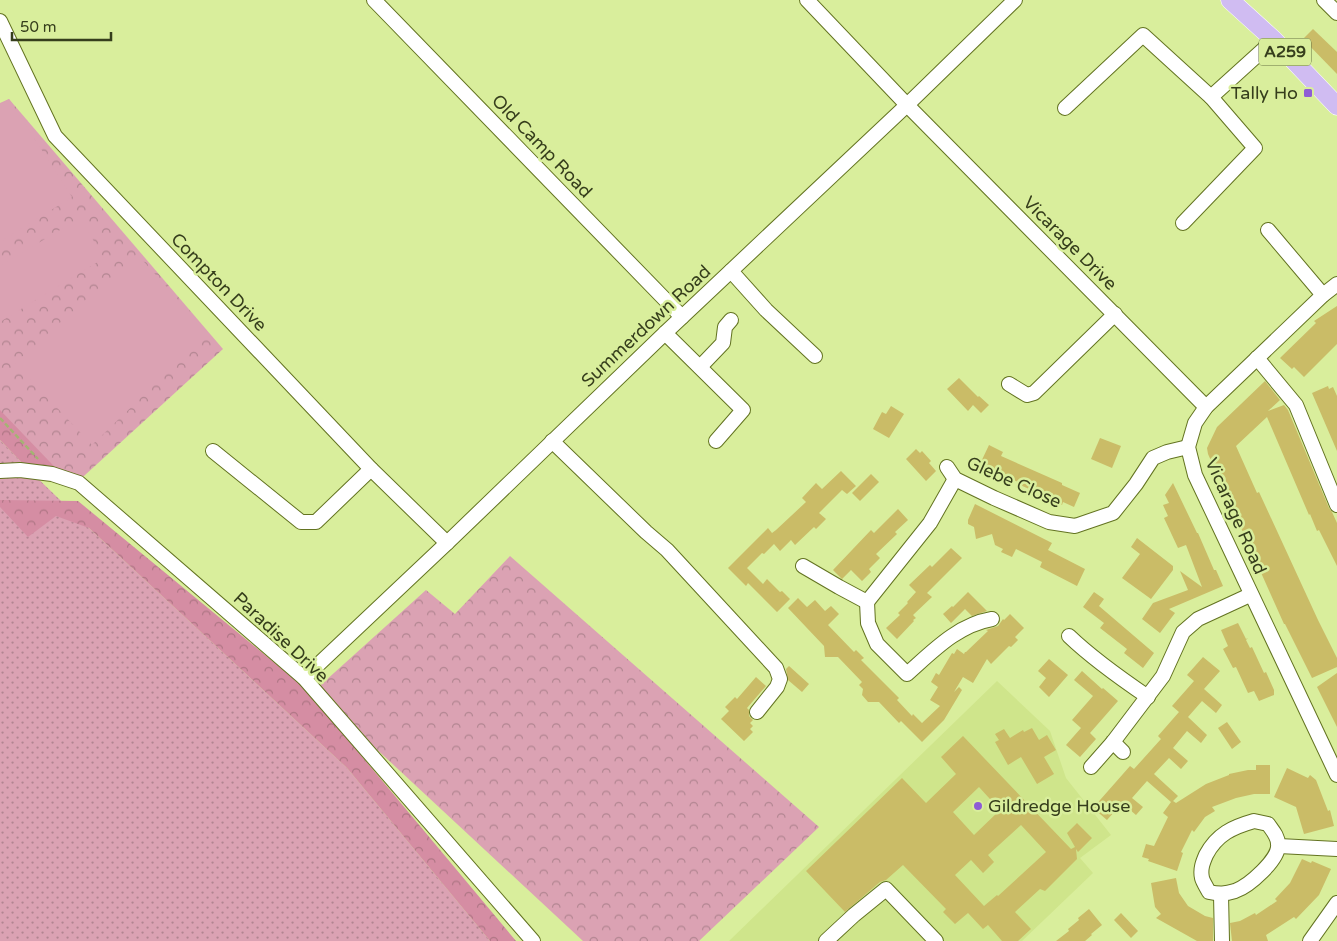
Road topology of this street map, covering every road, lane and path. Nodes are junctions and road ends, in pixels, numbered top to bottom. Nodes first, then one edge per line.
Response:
1 (374, 0) edge
2 (806, 0) edge
3 (1015, 0) edge
4 (1230, 0) edge
5 (1324, 0) edge
6 (1337, 13) edge
7 (0, 21) edge
8 (1274, 40) junction
9 (1211, 97) junction
10 (906, 105) junction
11 (1337, 106) edge
12 (1065, 108) dead end
13 (1183, 223) dead end
14 (1268, 230) dead end
15 (731, 272) junction
16 (1337, 284) edge
17 (1323, 295) junction
18 (1114, 314) junction
19 (682, 318) junction
20 (731, 320) dead end
21 (665, 333) junction
22 (815, 356) dead end
23 (1256, 358) junction
24 (700, 367) junction
25 (1009, 384) dead end
26 (1206, 407) junction
27 (0, 418) edge
28 (552, 441) junction
29 (716, 441) dead end
30 (1188, 447) junction
31 (213, 451) dead end
32 (947, 467) dead end
33 (371, 469) junction
34 (0, 471) edge
35 (52, 474) junction
36 (955, 479) junction
37 (1337, 505) edge
38 (447, 543) junction
39 (803, 566) dead end
40 (1250, 594) junction
41 (867, 602) junction
42 (992, 619) dead end
43 (1069, 636) dead end
44 (304, 678) junction
45 (1148, 696) junction
46 (757, 712) dead end
47 (1091, 767) dead end
48 (1337, 775) edge
49 (1279, 846) junction
50 (1337, 849) edge
51 (1221, 894) junction
52 (1337, 903) edge
53 (533, 941) edge
54 (826, 941) edge
55 (936, 941) edge
56 (1222, 941) edge
57 (1310, 941) edge

1 - 19 street, Old Camp Road
2 - 10 street, Vicarage Drive
3 - 10 street, Summerdown Road
4 - 8 main road, A259
5 - 6 street
7 - 33 street, Compton Drive
8 - 9 street
8 - 11 main road, A259
9 - 12 street
9 - 13 street
10 - 15 street, Summerdown Road
10 - 18 street, Vicarage Drive
14 - 17 street
15 - 19 street, Summerdown Road
15 - 22 street
16 - 17 street, Vicarage Road
17 - 23 street, Vicarage Road
18 - 25 street
18 - 26 street, Vicarage Drive
19 - 21 street, Summerdown Road
20 - 24 street
21 - 24 street
21 - 28 street, Summerdown Road
23 - 26 street, Vicarage Road
23 - 37 street
24 - 29 street
26 - 30 street, Vicarage Road
27 - 35 path
28 - 38 street, Summerdown Road
28 - 46 street
30 - 36 street, Glebe Close
30 - 40 street, Vicarage Road
31 - 33 street
32 - 36 street, Glebe Close
33 - 38 street, Compton Drive
34 - 35 street, Paradise Drive
35 - 44 street, Paradise Drive
36 - 41 street
38 - 44 street, Summerdown Road
39 - 41 street
40 - 45 street
40 - 48 street, Vicarage Road
41 - 42 street
43 - 45 street
44 - 53 street, Paradise Drive
45 - 47 street
49 - 50 street
49 - 51 street
49 - 51 street
51 - 56 street
52 - 57 street
54 - 55 street

